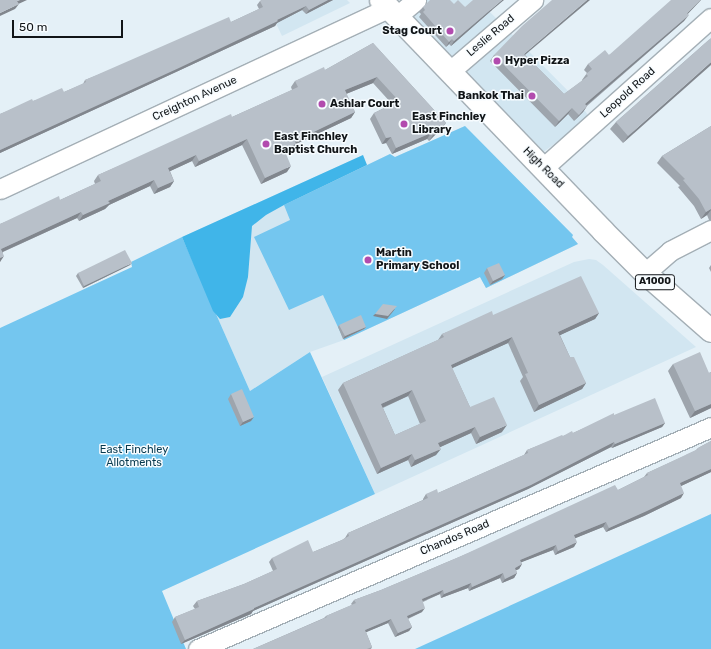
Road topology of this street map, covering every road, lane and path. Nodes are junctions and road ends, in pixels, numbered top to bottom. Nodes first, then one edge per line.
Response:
1 (416, 0) edge
2 (533, 0) edge
3 (389, 8) edge
4 (711, 18) edge
5 (449, 72) junction
6 (543, 168) junction
7 (0, 189) edge
8 (711, 230) edge
9 (645, 273) junction
10 (711, 331) edge
11 (711, 427) edge
12 (198, 649) edge

1 - 3 street, Creighton Avenue
2 - 5 street, Leslie Road
3 - 5 main road, High Road / A1000
3 - 7 street, Creighton Avenue
4 - 6 street, Leopold Road
5 - 6 main road, High Road / A1000
6 - 9 main road, High Road / A1000
8 - 9 street
9 - 10 main road, High Road / A1000
11 - 12 street, Chandos Road

